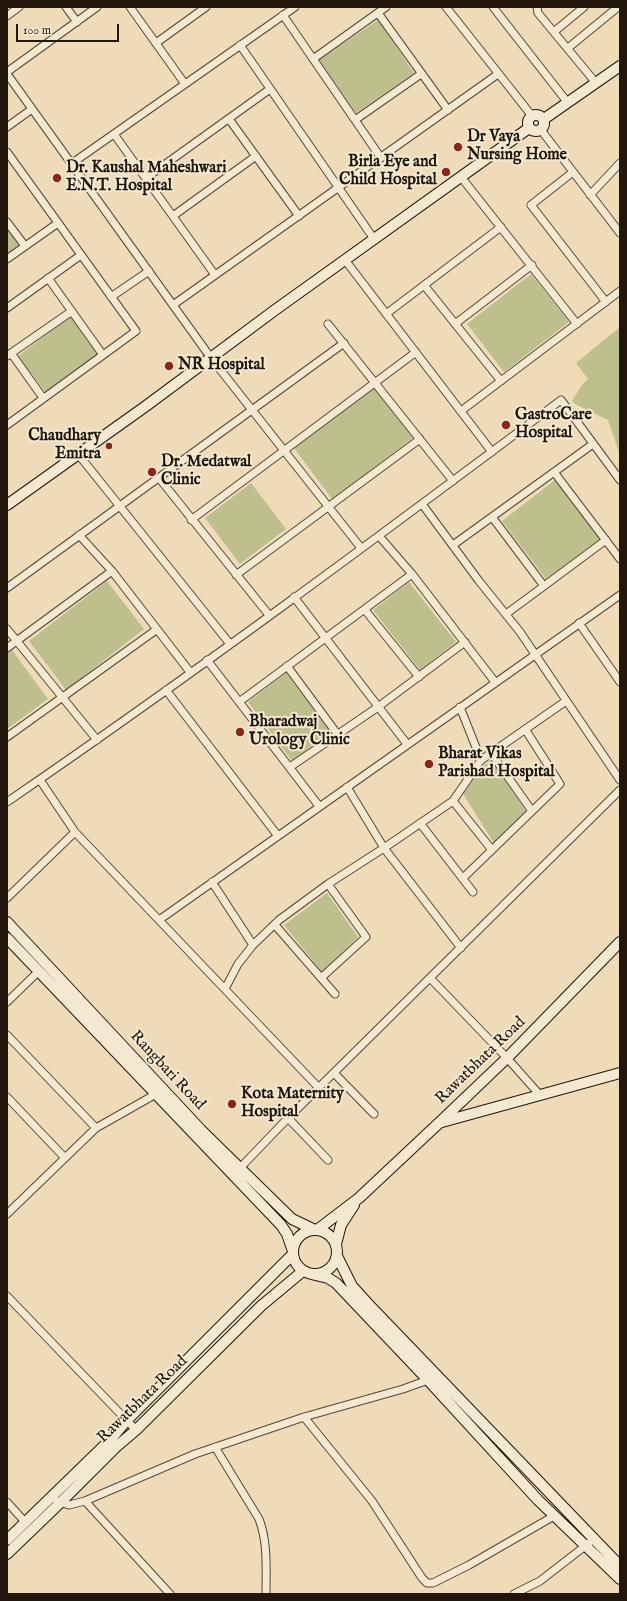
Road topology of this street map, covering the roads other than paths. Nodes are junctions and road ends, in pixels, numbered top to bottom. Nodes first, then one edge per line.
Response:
1 (19, 7) edge
2 (66, 7) edge
3 (97, 7) edge
4 (130, 7) edge
5 (294, 7) edge
6 (386, 7) edge
7 (446, 7) edge
8 (493, 7) edge
9 (537, 7) edge
10 (584, 7) edge
11 (618, 7) edge
12 (201, 8) edge
13 (378, 13) junction
14 (7, 16) edge
15 (282, 16) junction
16 (77, 22) junction
17 (555, 31) junction
18 (156, 43) junction
19 (240, 45) junction
20 (568, 48) junction
21 (313, 59) junction
22 (620, 66) edge
23 (7, 73) edge
24 (421, 74) junction
25 (498, 74) junction
26 (596, 83) junction
27 (185, 84) junction
28 (270, 89) junction
29 (568, 103) junction
30 (32, 109) junction
31 (448, 110) junction
32 (532, 116) junction
33 (229, 118) junction
34 (544, 119) junction
35 (355, 120) junction
36 (7, 127) edge
37 (529, 128) junction
38 (541, 130) junction
39 (114, 134) junction
40 (7, 152) edge
41 (256, 156) junction
42 (381, 158) junction
43 (620, 163) edge
44 (71, 164) junction
45 (573, 172) junction
46 (461, 177) junction
47 (146, 178) junction
48 (339, 188) junction
49 (590, 195) junction
50 (173, 216) junction
51 (299, 216) junction
52 (7, 222) edge
53 (58, 223) junction
54 (501, 227) junction
55 (620, 233) edge
56 (374, 239) junction
57 (25, 246) junction
58 (81, 255) junction
59 (7, 259) edge
60 (345, 260) junction
61 (532, 265) junction
62 (149, 271) junction
63 (215, 275) junction
64 (48, 278) junction
65 (424, 285) junction
66 (620, 292) edge
67 (111, 297) junction
68 (606, 302) junction
69 (173, 305) junction
70 (7, 308) edge
71 (72, 311) junction
72 (386, 314) junction
73 (328, 324) dead end
74 (455, 324) junction
75 (577, 324) junction
76 (344, 343) junction
77 (416, 352) junction
78 (9, 354) edge
79 (103, 355) junction
80 (211, 358) junction
81 (501, 381) junction
82 (375, 382) junction
83 (43, 398) junction
84 (252, 410) junction
85 (461, 411) junction
86 (8, 421) edge
87 (420, 439) junction
88 (593, 444) junction
89 (284, 450) junction
90 (492, 452) junction
91 (78, 454) junction
92 (554, 472) junction
93 (158, 478) junction
94 (620, 480) edge
95 (452, 481) junction
96 (8, 501) edge
97 (422, 504) junction
98 (120, 507) junction
99 (329, 507) junction
100 (492, 517) junction
101 (191, 520) junction
102 (79, 535) junction
103 (379, 536) junction
104 (606, 540) junction
105 (453, 545) junction
106 (361, 548) junction
107 (620, 559) edge
108 (112, 571) junction
109 (412, 574) junction
110 (236, 575) junction
111 (544, 586) junction
112 (7, 588) edge
113 (620, 595) edge
114 (294, 597) junction
115 (365, 610) junction
116 (506, 614) junction
117 (269, 615) junction
118 (579, 623) junction
119 (7, 630) edge
120 (156, 630) junction
121 (326, 639) junction
122 (16, 641) junction
123 (465, 642) junction
124 (230, 644) junction
125 (7, 648) edge
126 (535, 654) junction
127 (207, 660) junction
128 (287, 666) junction
129 (190, 672) junction
130 (418, 677) junction
131 (495, 682) junction
132 (620, 682) edge
133 (166, 690) junction
134 (62, 697) junction
135 (566, 701) junction
136 (239, 702) junction
137 (378, 707) junction
138 (460, 707) junction
139 (525, 729) junction
140 (338, 734) junction
141 (7, 737) edge
142 (97, 740) junction
143 (407, 744) junction
144 (491, 753) junction
145 (481, 760) junction
146 (290, 768) junction
147 (40, 780) junction
148 (620, 780) edge
149 (347, 787) junction
150 (620, 790) edge
151 (453, 801) junction
152 (7, 802) edge
153 (320, 806) junction
154 (532, 811) junction
155 (420, 823) junction
156 (75, 832) junction
157 (278, 836) junction
158 (384, 848) junction
159 (492, 850) junction
160 (464, 878) junction
161 (212, 882) junction
162 (328, 884) junction
163 (474, 892) dead end
164 (7, 898) edge
165 (159, 920) junction
166 (7, 922) edge
167 (275, 925) junction
168 (7, 938) edge
169 (620, 942) edge
170 (253, 945) junction
171 (461, 948) junction
172 (39, 971) junction
173 (322, 978) junction
174 (430, 978) junction
175 (225, 989) junction
176 (335, 994) dead end
177 (7, 1002) edge
178 (7, 1035) edge
179 (507, 1058) junction
180 (334, 1073) junction
181 (620, 1073) edge
182 (319, 1088) junction
183 (156, 1094) junction
184 (539, 1094) junction
185 (7, 1097) edge
186 (374, 1114) dead end
187 (288, 1118) junction
188 (440, 1122) junction
189 (96, 1128) junction
190 (65, 1158) junction
191 (328, 1160) dead end
192 (240, 1168) junction
193 (359, 1198) junction
194 (7, 1214) edge
195 (316, 1230) junction
196 (336, 1244) junction
197 (293, 1253) junction
198 (337, 1256) junction
199 (307, 1273) junction
200 (328, 1278) junction
201 (286, 1283) junction
202 (349, 1289) junction
203 (7, 1296) edge
204 (419, 1364) junction
205 (428, 1380) junction
206 (459, 1406) junction
207 (304, 1417) junction
208 (127, 1420) junction
209 (136, 1430) junction
210 (215, 1447) junction
211 (56, 1501) junction
212 (85, 1501) junction
213 (7, 1502) edge
214 (554, 1516) junction
215 (26, 1523) junction
216 (7, 1540) edge
217 (590, 1543) junction
218 (7, 1554) edge
219 (620, 1566) edge
220 (620, 1579) edge
221 (170, 1594) edge
222 (266, 1594) edge
223 (514, 1594) edge

1 - 14 street
2 - 16 street
3 - 16 street
4 - 18 street
5 - 15 street
6 - 13 street
7 - 25 street
8 - 29 street
9 - 17 street
10 - 17 street
11 - 20 street
12 - 18 street
13 - 21 street
13 - 24 street
15 - 19 street
15 - 21 street
16 - 23 street
17 - 20 street
18 - 27 street
19 - 27 street
19 - 28 street
20 - 26 street
21 - 35 street
22 - 26 street
23 - 30 street
24 - 31 street
24 - 35 street
25 - 31 street
25 - 32 street
26 - 29 street
27 - 39 street
28 - 33 street
28 - 48 street
29 - 34 street
30 - 36 street
30 - 44 street
31 - 42 street
32 - 34 street
32 - 37 street
33 - 41 street
33 - 47 street
34 - 38 street
35 - 42 street
37 - 38 street
37 - 46 street
38 - 45 street
39 - 44 street
39 - 47 street
40 - 53 street
41 - 50 street
41 - 51 street
42 - 48 street
43 - 49 street
44 - 62 street
45 - 49 street
45 - 68 street
46 - 54 street
46 - 56 street
47 - 50 street
48 - 51 street
48 - 56 street
49 - 55 street
50 - 63 street
51 - 63 street
52 - 57 street
53 - 57 street
53 - 58 street
54 - 61 street
54 - 65 street
56 - 60 street
57 - 59 street
58 - 64 street
58 - 67 street
60 - 72 street
60 - 80 street
61 - 74 street
61 - 75 street
62 - 67 street
62 - 69 street
63 - 69 street
64 - 70 street
64 - 71 street
65 - 72 street
65 - 74 street
66 - 68 street
67 - 79 street
68 - 75 street
69 - 80 street
71 - 78 street
71 - 79 street
72 - 77 street
73 - 76 street
74 - 81 street
75 - 81 street
76 - 82 street
76 - 84 street
77 - 82 street
77 - 85 street
78 - 83 street
79 - 83 street
80 - 84 street
80 - 91 street
81 - 85 street
82 - 87 street
82 - 89 street
83 - 86 street
84 - 89 street
84 - 93 street
85 - 90 street
87 - 95 street
87 - 99 street
88 - 90 street
88 - 92 street
88 - 94 street
89 - 99 street
89 - 101 street
90 - 95 street
91 - 96 street
91 - 98 street
92 - 100 street
92 - 104 street
93 - 98 street
93 - 101 street
95 - 97 street
97 - 103 street
97 - 105 street
98 - 102 street
98 - 124 street
99 - 106 street
99 - 110 street
100 - 105 street
100 - 111 street
101 - 110 street
102 - 108 street
102 - 112 street
103 - 106 street
103 - 109 street
104 - 107 street
104 - 111 street
105 - 116 street
106 - 114 street
108 - 120 street
108 - 122 street
109 - 115 street
109 - 123 street
110 - 117 street
111 - 116 street
113 - 118 street
114 - 117 street
114 - 121 street
115 - 121 street
115 - 130 street
116 - 126 street
117 - 124 street
118 - 126 street
118 - 132 street
119 - 122 street
120 - 129 street
120 - 134 street
121 - 128 street
121 - 137 street
122 - 125 street
122 - 134 street
123 - 130 street
123 - 131 street
124 - 127 street
126 - 131 street
126 - 135 street
127 - 129 street
127 - 136 street
128 - 136 street
128 - 140 street
129 - 133 street
130 - 137 street
131 - 138 street
133 - 142 street
133 - 157 street
134 - 141 street
134 - 142 street
135 - 139 street
135 - 148 street
136 - 146 street
137 - 140 street
137 - 143 street
138 - 143 street
138 - 145 street
139 - 144 street
139 - 154 street
140 - 146 street
142 - 147 street
143 - 149 street
144 - 145 street
144 - 154 street
145 - 151 street
146 - 153 street
147 - 152 street
147 - 156 street
149 - 153 street
149 - 158 street
150 - 171 street
151 - 155 street
151 - 159 street
153 - 157 street
154 - 159 street
155 - 158 street
155 - 160 street
156 - 164 street
156 - 165 street
157 - 161 street
158 - 162 street
158 - 171 street
159 - 160 street
160 - 163 street
161 - 165 street
161 - 170 street
162 - 167 street
162 - 173 street
165 - 175 street
166 - 192 street, Rangbari Road
167 - 170 street
167 - 173 street
168 - 172 street, Rangbari Road
169 - 179 street, Rawatbhata Road
170 - 175 street
171 - 174 street
172 - 177 street
172 - 183 street, Rangbari Road
173 - 176 street
174 - 179 street
174 - 180 street
175 - 182 street
178 - 189 street
179 - 184 street
179 - 188 street, Rawatbhata Road
180 - 182 street
180 - 186 street
181 - 184 street
182 - 187 street
183 - 189 street
183 - 197 street, Rangbari Road
184 - 188 street
185 - 190 street
187 - 191 street
187 - 192 street
188 - 193 street, Rawatbhata Road
189 - 190 street
190 - 194 street
192 - 195 street, Rangbari Road
193 - 195 street, Rawatbhata Road
193 - 196 street, Rawatbhata Road
195 - 196 street
195 - 197 street
196 - 198 street
197 - 199 street
197 - 208 street, Rawatbhata Road
198 - 199 street
198 - 202 street
199 - 200 street
199 - 201 street, Rawatbhata Road
200 - 201 street
200 - 202 street
201 - 209 street, Rawatbhata Road
202 - 204 street
203 - 208 street
204 - 205 street
204 - 206 street
205 - 206 street
205 - 207 street
206 - 214 street
206 - 217 street
207 - 210 street
207 - 214 street
208 - 209 street
208 - 211 street, Rawatbhata Road
209 - 211 street, Rawatbhata Road
210 - 212 street
210 - 222 street
211 - 212 street
211 - 215 street, Rawatbhata Road
211 - 218 street, Rawatbhata Road
212 - 221 street
213 - 215 street
214 - 217 street
215 - 216 street, Rawatbhata Road
217 - 219 street
217 - 220 street
217 - 223 street

